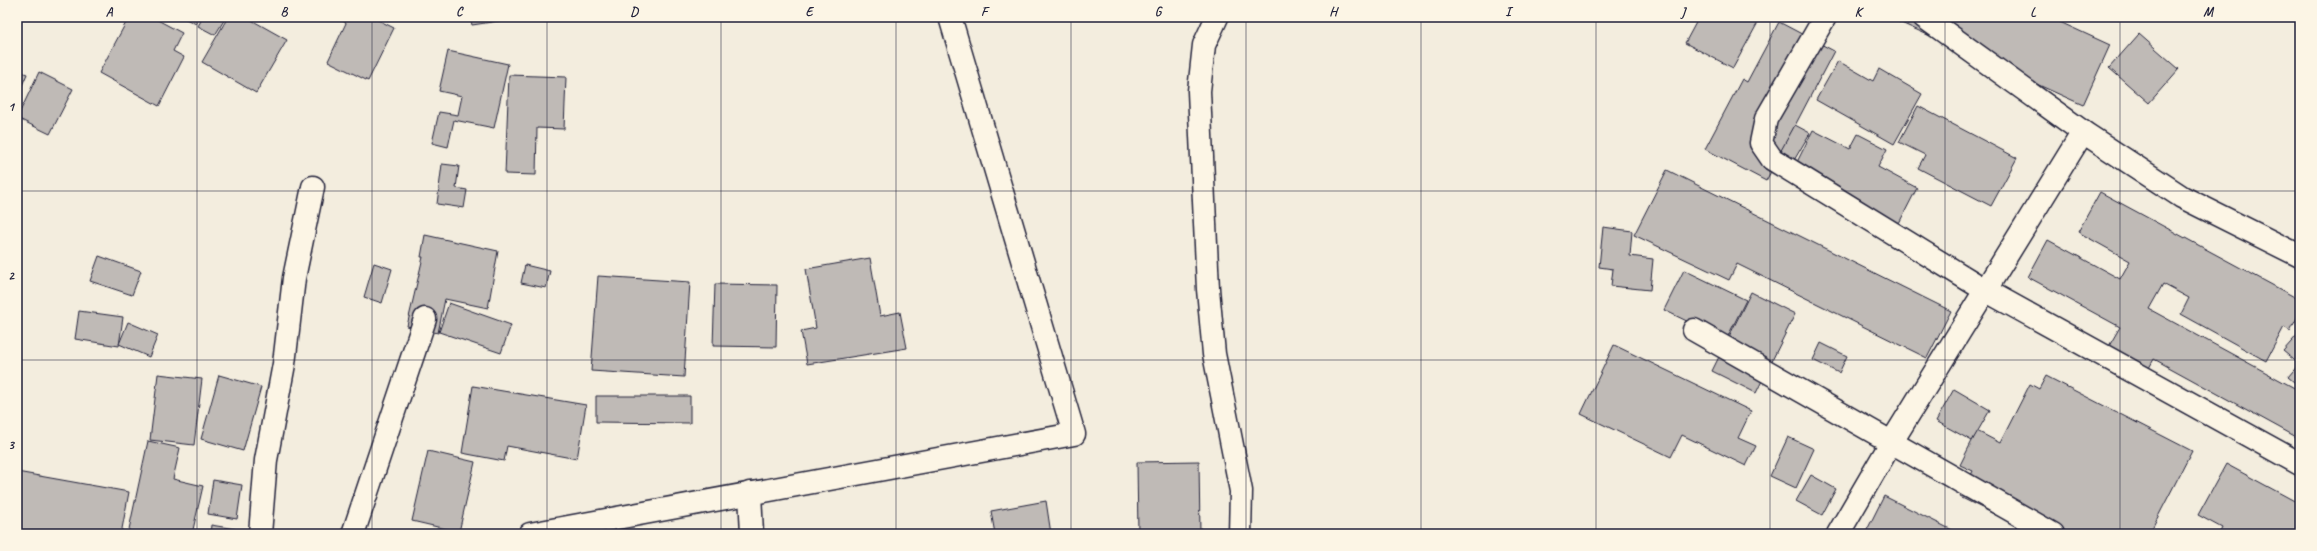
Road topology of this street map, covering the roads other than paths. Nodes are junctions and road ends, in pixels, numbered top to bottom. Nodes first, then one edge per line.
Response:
1 (950, 17) edge
2 (1218, 17) edge
3 (1825, 17) edge
4 (1924, 17) edge
5 (2083, 132) junction
6 (313, 187) dead end
7 (2300, 256) edge
8 (1985, 290) junction
9 (425, 319) dead end
10 (1694, 330) dead end
11 (1891, 443) junction
12 (2300, 464) edge
13 (750, 493) junction
14 (260, 534) edge
15 (353, 534) edge
16 (530, 534) edge
17 (752, 534) edge
18 (1240, 534) edge
19 (1838, 534) edge
20 (2053, 534) edge

1 - 13 street
2 - 18 street
3 - 8 street
4 - 5 street
5 - 7 street
5 - 8 street
6 - 14 street
8 - 11 street
8 - 12 street
9 - 15 street
10 - 11 street
11 - 19 street
11 - 20 street
13 - 16 street
13 - 17 street

